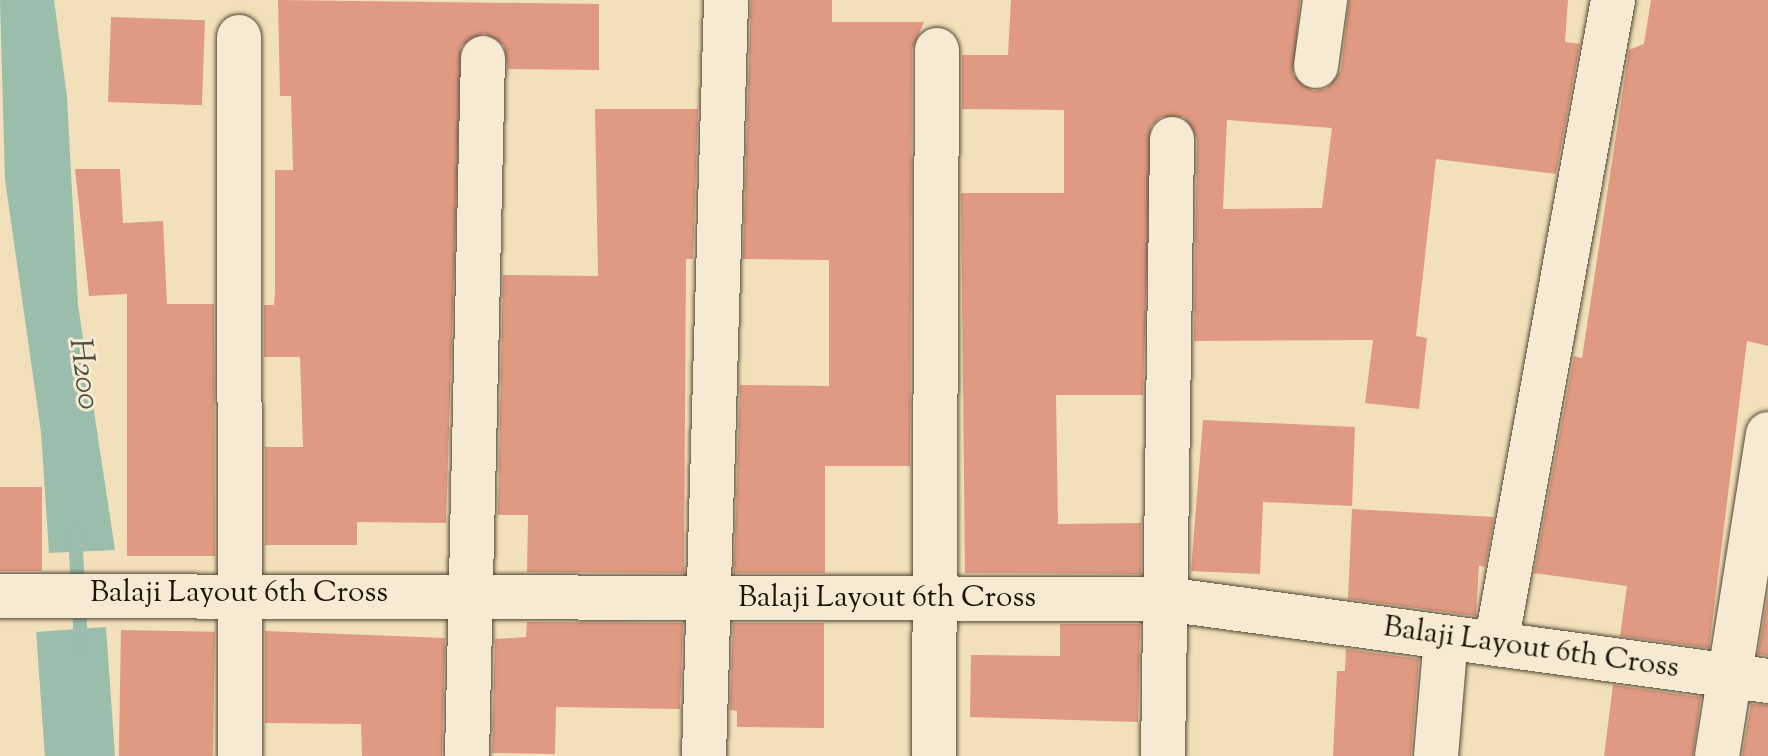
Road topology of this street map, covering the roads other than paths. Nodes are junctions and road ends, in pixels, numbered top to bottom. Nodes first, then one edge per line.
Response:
1 (726, 0) edge
2 (1325, 0) edge
3 (1613, 0) edge
4 (239, 37) dead end
5 (937, 50) dead end
6 (483, 58) dead end
7 (1316, 66) dead end
8 (1172, 139) dead end
9 (1768, 434) edge
10 (244, 593) junction
11 (469, 595) junction
12 (15, 596) edge
13 (710, 598) junction
14 (1165, 599) junction
15 (936, 600) junction
16 (1446, 638) junction
17 (1496, 644) junction
18 (1748, 678) edge
19 (240, 756) edge
20 (467, 756) edge
21 (704, 756) edge
22 (934, 756) edge
23 (1163, 756) edge
24 (1436, 756) edge
25 (1717, 756) edge

1 - 13 street
2 - 7 street
3 - 17 street
4 - 10 street
5 - 15 street
6 - 11 street
8 - 14 street
9 - 18 street
10 - 11 street, Balaji Layout 6th Cross
10 - 12 street, Balaji Layout 6th Cross
10 - 19 street
11 - 13 street, Balaji Layout 6th Cross
11 - 20 street
13 - 15 street, Balaji Layout 6th Cross
13 - 21 street
14 - 15 street, Balaji Layout 6th Cross
14 - 16 street, Balaji Layout 6th Cross
14 - 23 street
15 - 22 street
16 - 17 street, Balaji Layout 6th Cross
16 - 24 street
17 - 18 street, Balaji Layout 6th Cross
18 - 25 street

